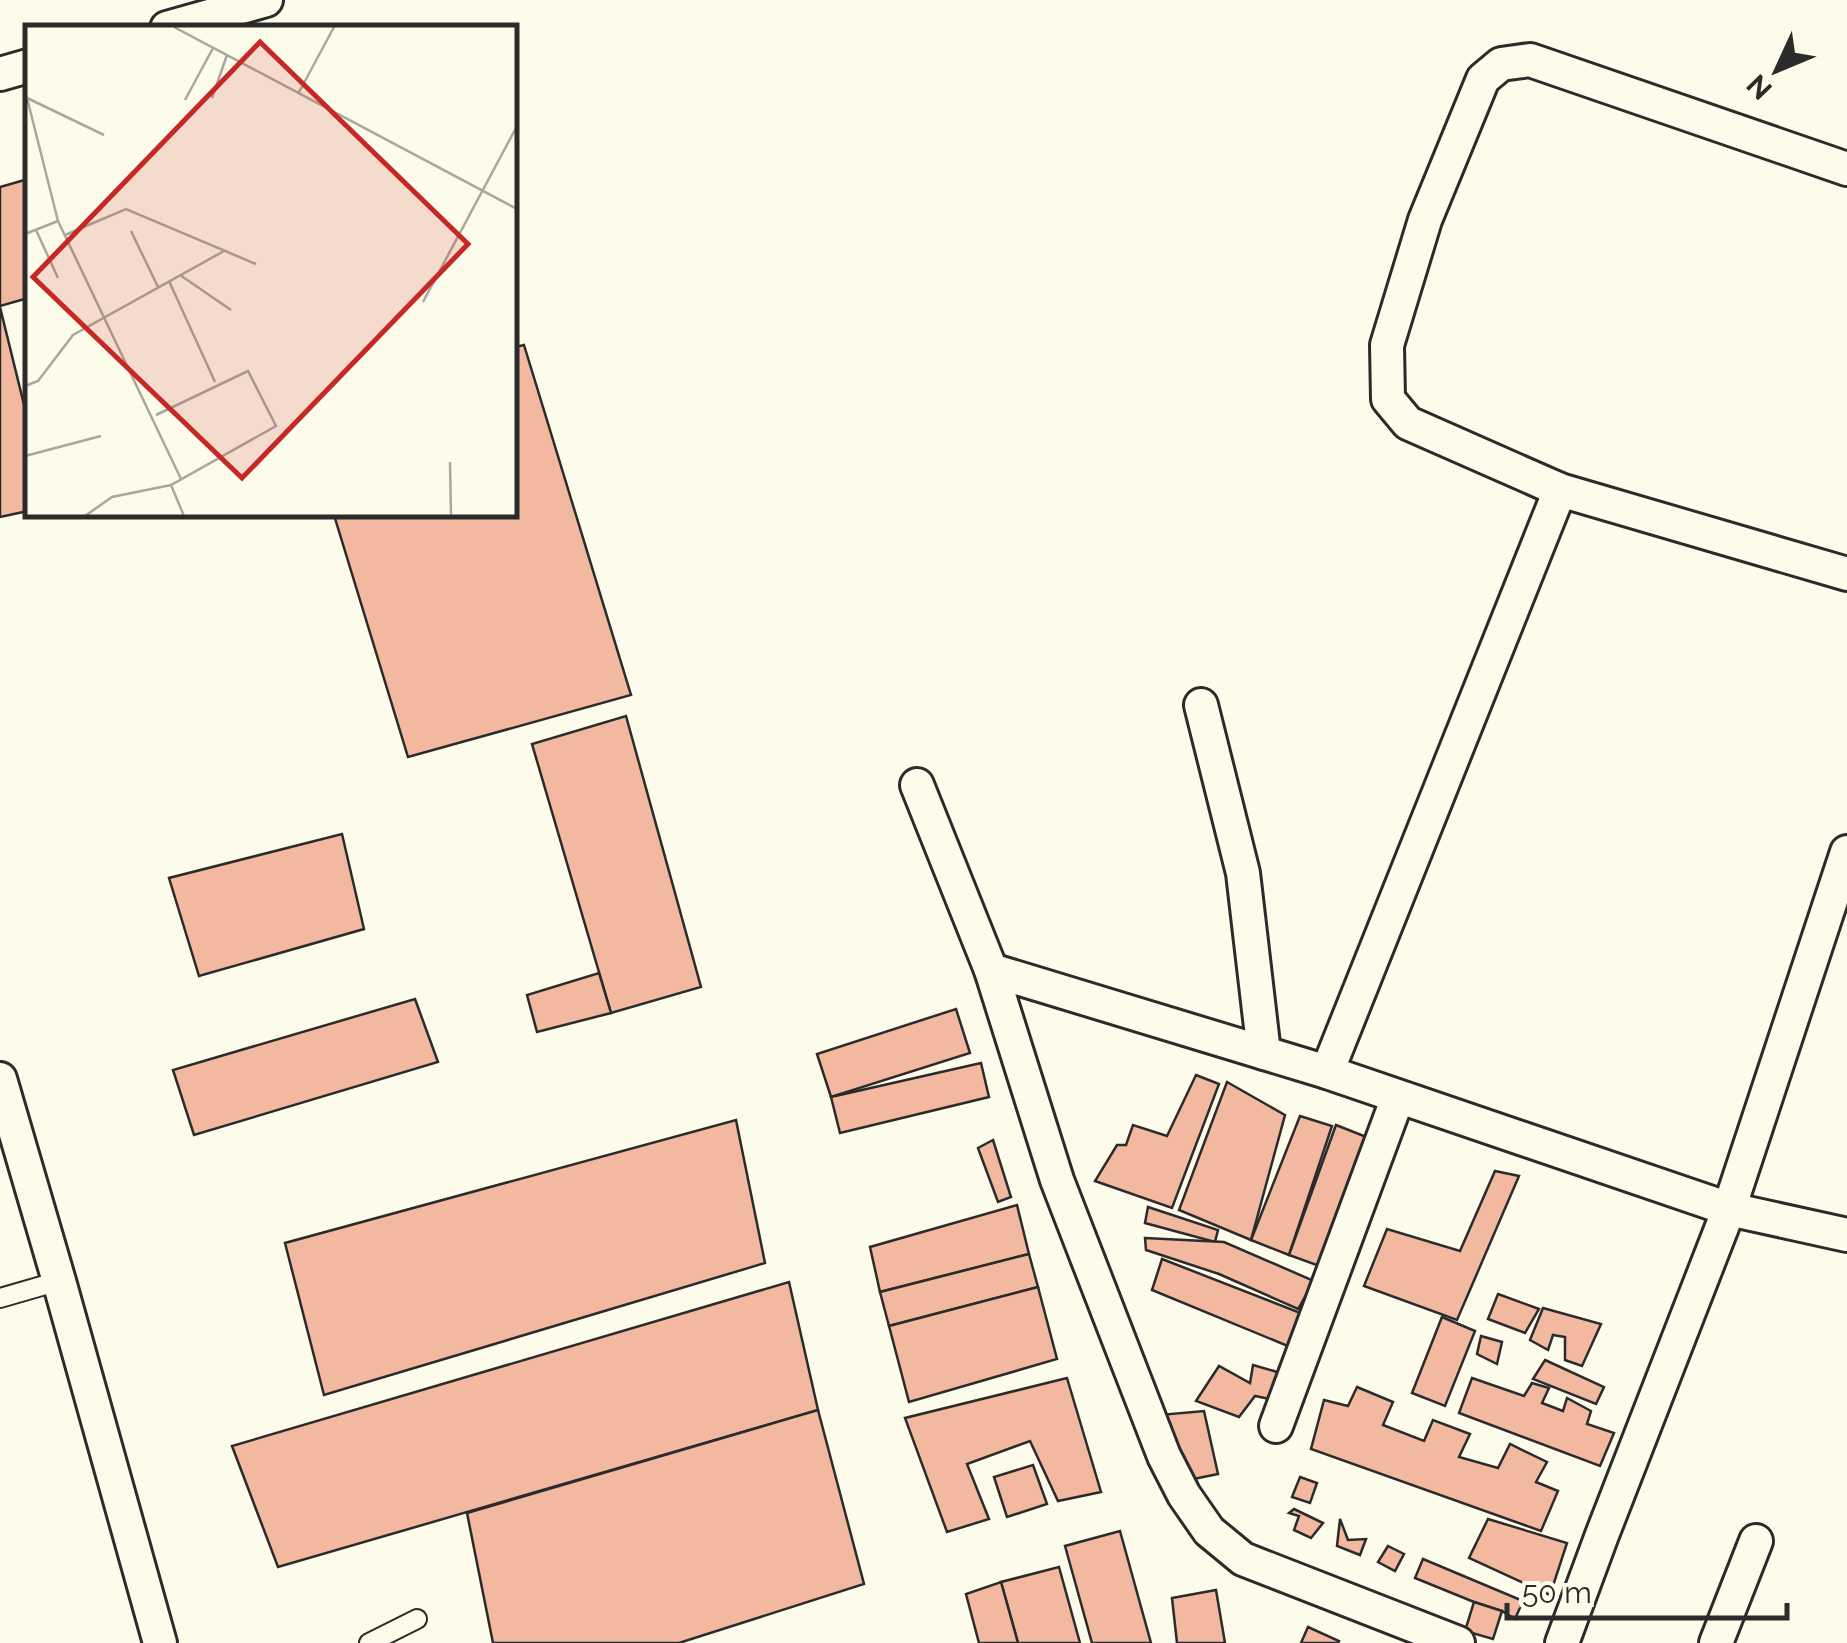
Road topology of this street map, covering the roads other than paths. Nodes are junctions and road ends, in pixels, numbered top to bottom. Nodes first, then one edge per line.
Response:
1 (266, 0) edge
2 (178, 25) edge
3 (25, 67) edge
4 (0, 74) edge
5 (1847, 169) edge
6 (1560, 490) junction
7 (1847, 574) edge
8 (1201, 705) dead end
9 (917, 785) dead end
10 (1847, 852) edge
11 (991, 970) junction
12 (1264, 1053) junction
13 (1327, 1072) junction
14 (0, 1079) edge
15 (1398, 1097) junction
16 (1729, 1209) junction
17 (1847, 1235) edge
18 (59, 1281) junction
19 (0, 1298) edge
20 (1276, 1426) dead end
21 (1756, 1540) dead end
22 (417, 1619) dead end
23 (160, 1643) edge
24 (369, 1643) edge
25 (1458, 1643) edge
26 (1562, 1643) edge
27 (1716, 1643) edge

1 - 2 street
3 - 4 street
5 - 6 street
6 - 7 street
6 - 13 street
8 - 12 street
9 - 11 street
10 - 16 street
11 - 12 street
11 - 25 street
12 - 13 street
13 - 15 street
14 - 18 street
15 - 16 street
15 - 20 street
16 - 17 street
16 - 26 street
18 - 19 lane
18 - 23 street
21 - 27 street
22 - 24 lane

